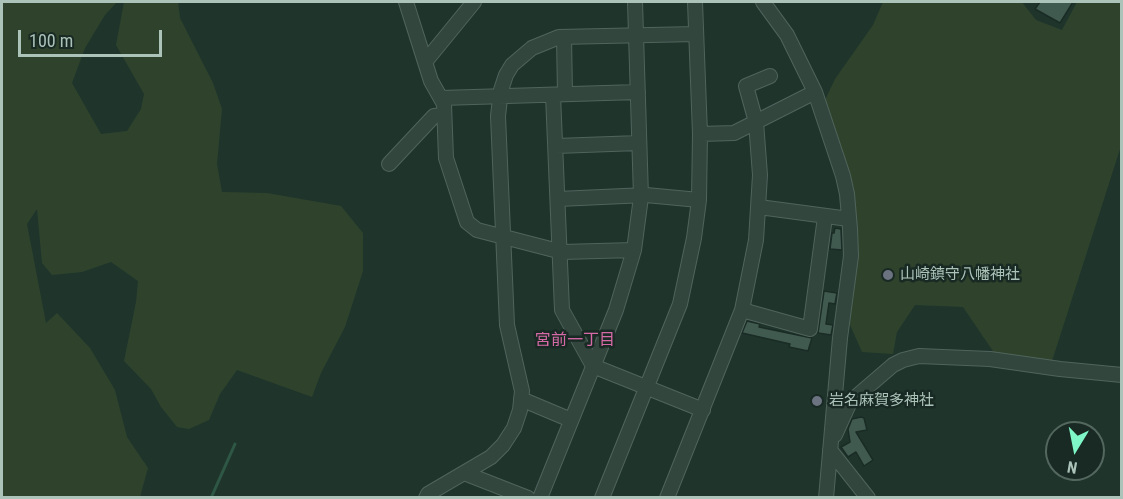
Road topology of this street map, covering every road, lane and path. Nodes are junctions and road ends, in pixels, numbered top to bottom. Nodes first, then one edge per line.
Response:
1 (407, 2) edge
2 (474, 2) edge
3 (635, 2) edge
4 (695, 2) edge
5 (764, 2) edge
6 (696, 34) junction
7 (636, 35) junction
8 (564, 37) junction
9 (425, 62) junction
10 (770, 76) dead end
11 (638, 92) junction
12 (815, 92) junction
13 (559, 94) junction
14 (500, 96) junction
15 (441, 98) junction
16 (444, 115) junction
17 (756, 122) junction
18 (700, 134) junction
19 (639, 143) junction
20 (556, 146) junction
21 (389, 164) dead end
22 (641, 195) junction
23 (558, 199) junction
24 (699, 200) junction
25 (759, 207) junction
26 (825, 217) junction
27 (849, 219) junction
28 (503, 237) junction
29 (634, 250) junction
30 (560, 251) junction
31 (742, 310) junction
32 (594, 366) junction
33 (1122, 375) edge
34 (648, 388) junction
35 (521, 399) junction
36 (703, 410) junction
37 (571, 420) junction
38 (831, 444) junction
39 (464, 473) junction
40 (426, 498) edge
41 (528, 498) edge
42 (540, 498) edge
43 (602, 498) edge
44 (667, 498) edge
45 (826, 498) edge
46 (868, 498) edge

1 - 9 street
2 - 9 street
3 - 7 street
4 - 6 street
5 - 12 street
6 - 7 street
6 - 18 street
7 - 8 street
7 - 11 street
8 - 13 street
8 - 14 street
9 - 15 street
10 - 17 street
11 - 13 street
11 - 19 street
12 - 17 street
12 - 27 street
13 - 14 street
13 - 20 street
14 - 15 street
14 - 28 street
15 - 16 street
16 - 21 street
16 - 28 street
17 - 18 street
17 - 25 street
18 - 24 street
19 - 20 street
19 - 22 street
20 - 23 street
22 - 23 street
22 - 24 street
22 - 29 street
23 - 30 street
24 - 34 street
25 - 26 street
25 - 31 street
26 - 27 street
26 - 31 street
27 - 38 street
28 - 30 street
28 - 35 street
29 - 30 street
29 - 32 street
30 - 32 street
31 - 36 street
32 - 34 street
32 - 37 street
33 - 38 street
34 - 36 street
34 - 43 street
35 - 37 street
35 - 39 street
36 - 44 street
37 - 42 street
38 - 45 street
38 - 46 street
39 - 40 street
39 - 41 street

